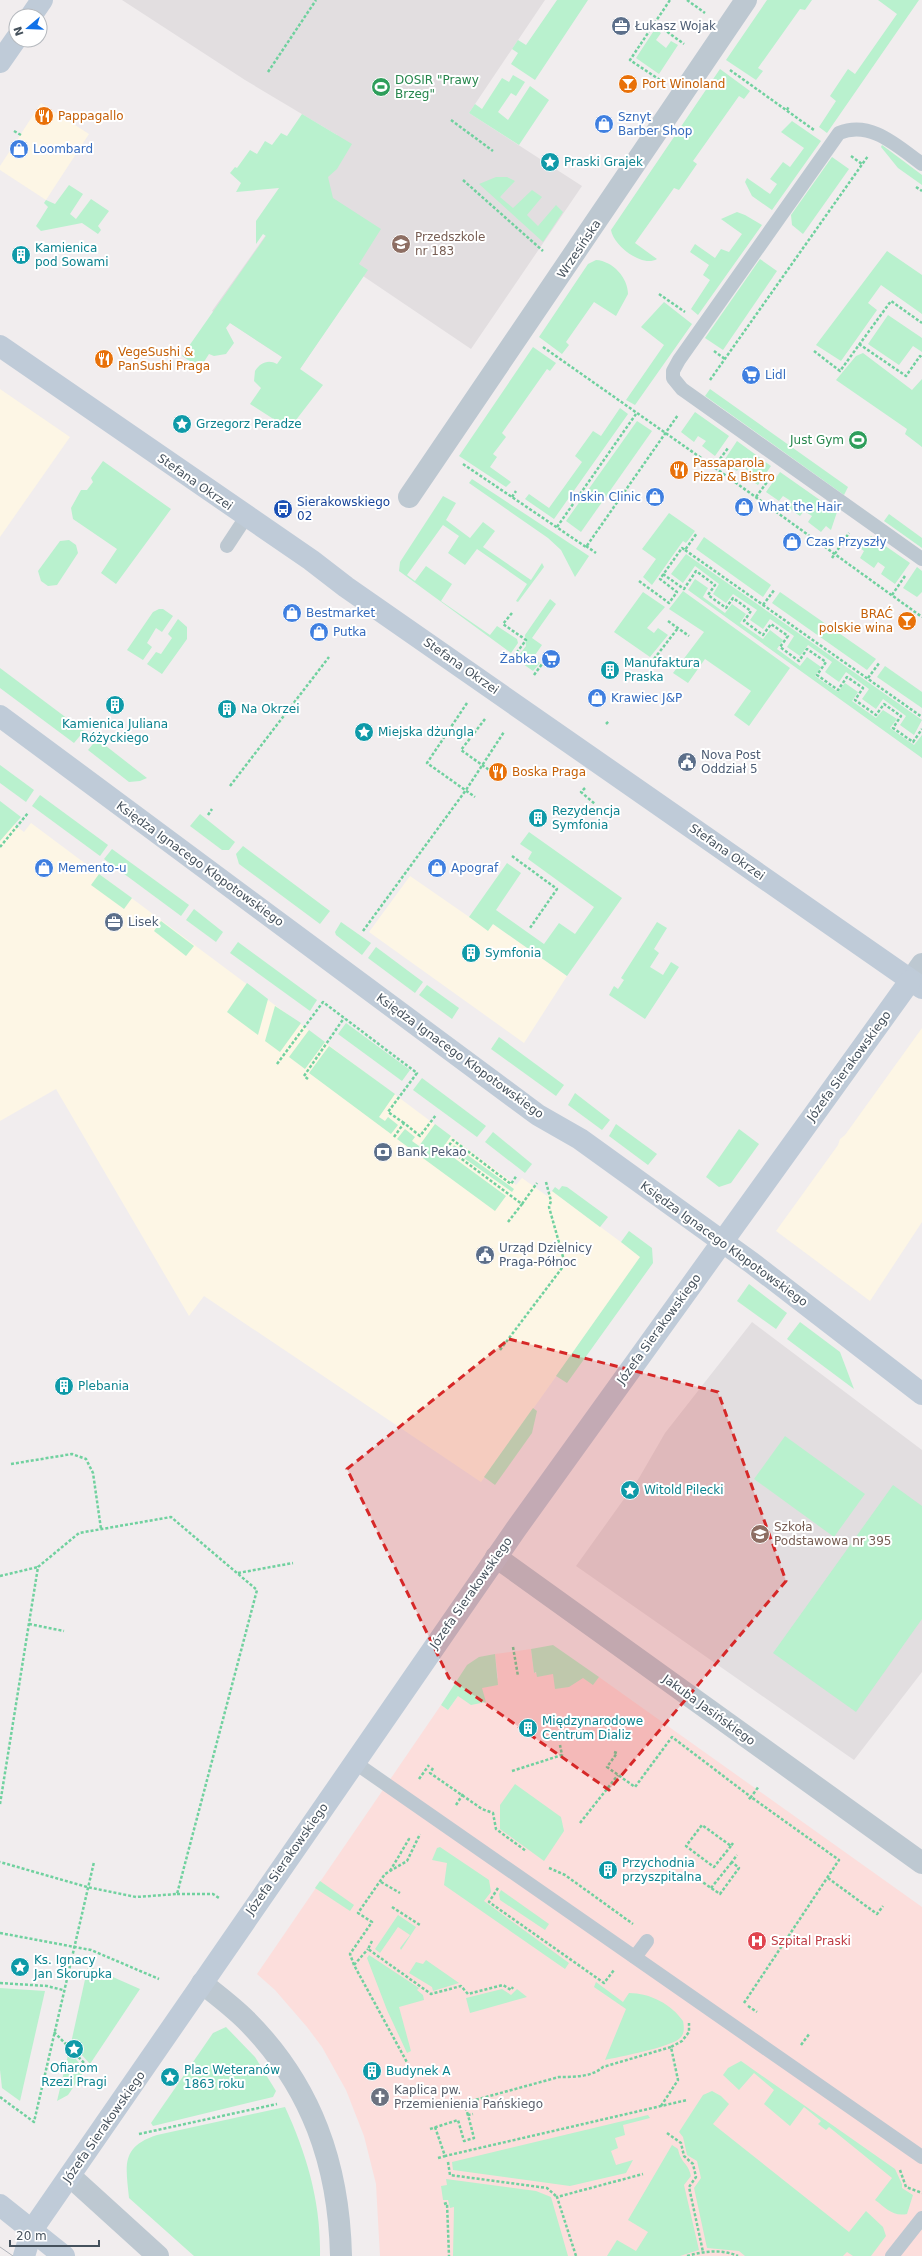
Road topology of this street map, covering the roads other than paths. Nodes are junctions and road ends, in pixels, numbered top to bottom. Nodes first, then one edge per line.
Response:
1 (746, 0) edge
2 (10, 48) edge
3 (0, 62) edge
4 (922, 164) edge
5 (0, 346) edge
6 (410, 497) dead end
7 (246, 517) junction
8 (227, 546) dead end
9 (922, 559) edge
10 (0, 716) edge
11 (918, 978) edge
12 (722, 1242) junction
13 (922, 1394) edge
14 (496, 1557) junction
15 (354, 1762) junction
16 (922, 1862) edge
17 (647, 1941) dead end
18 (635, 1958) junction
19 (202, 1983) junction
20 (922, 2157) edge
21 (70, 2176) junction
22 (0, 2205) edge
23 (922, 2218) edge
24 (32, 2230) junction
25 (24, 2256) edge
26 (64, 2256) edge
27 (158, 2256) edge
28 (340, 2256) edge
29 (892, 2256) edge

1 - 6 street, Wrzesińska
2 - 3 street
4 - 9 lane
5 - 7 street, Stefana Okrzei
7 - 8 lane
7 - 11 street, Stefana Okrzei
10 - 12 street, Księdza Ignacego Kłopotowskiego
11 - 12 street, Józefa Sierakowskiego
12 - 13 street, Księdza Ignacego Kłopotowskiego
12 - 14 street, Józefa Sierakowskiego
14 - 15 street, Józefa Sierakowskiego
14 - 16 street, Jakuba Jasińskiego
15 - 18 lane
15 - 19 street, Józefa Sierakowskiego
17 - 18 lane
18 - 20 lane
19 - 21 street, Józefa Sierakowskiego
19 - 28 street
21 - 24 street, Józefa Sierakowskiego
21 - 27 street
22 - 24 street
23 - 29 lane
24 - 25 street, Józefa Sierakowskiego
24 - 26 street

